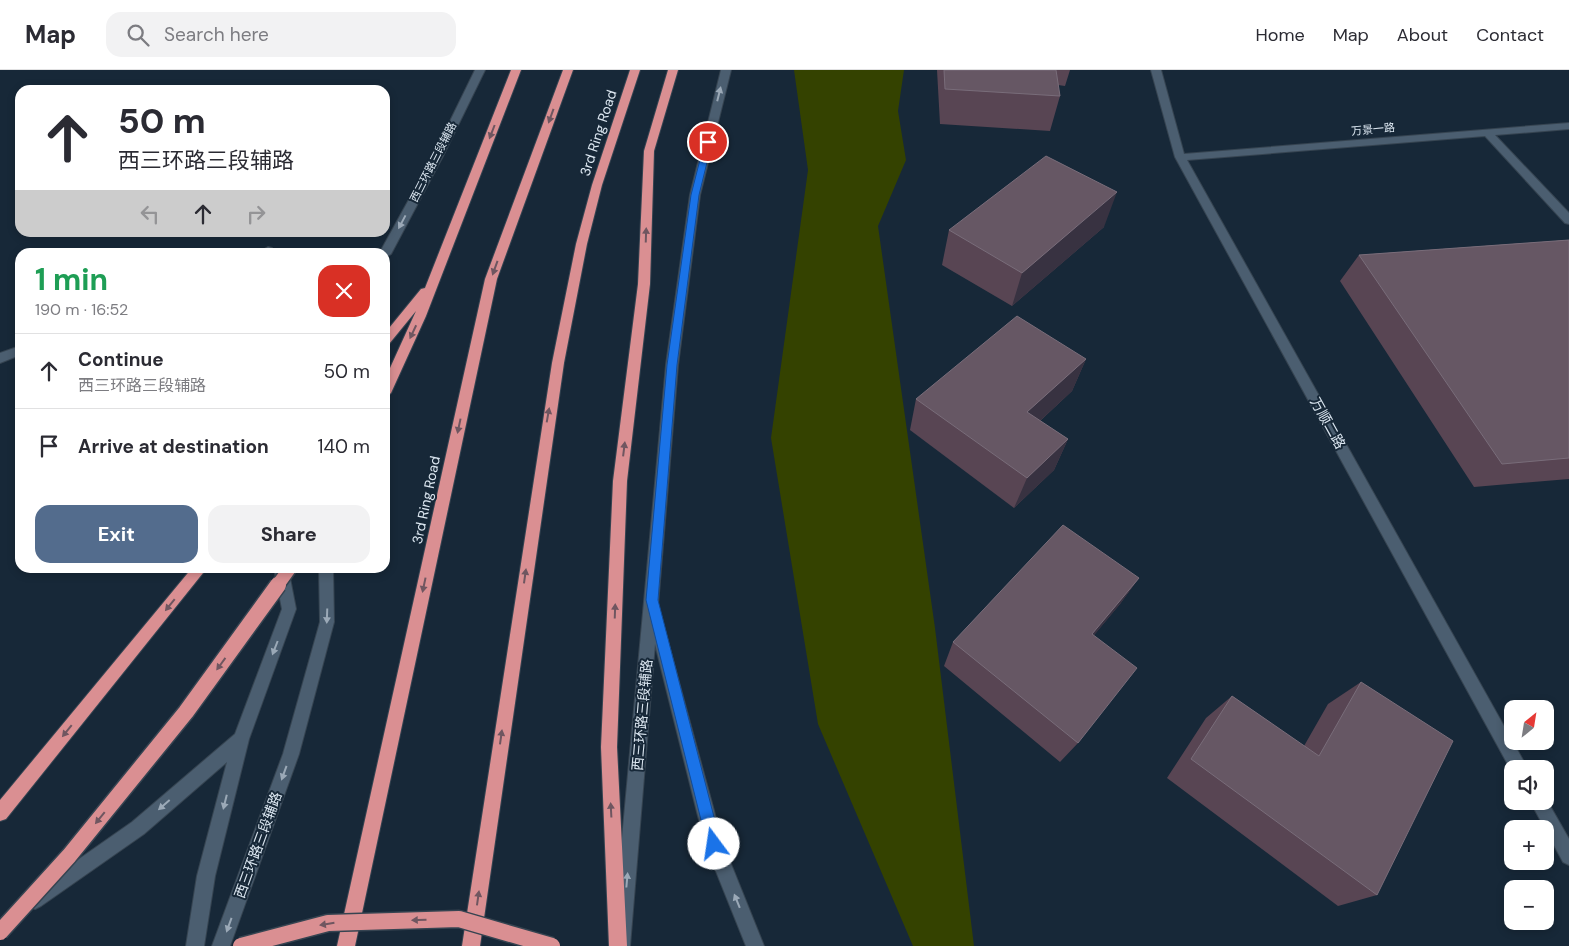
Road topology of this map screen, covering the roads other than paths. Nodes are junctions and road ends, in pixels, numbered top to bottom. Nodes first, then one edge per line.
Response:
1 (480, 70) edge
2 (516, 70) edge
3 (568, 70) edge
4 (635, 70) edge
5 (673, 70) edge
6 (726, 70) edge
7 (1156, 70) edge
8 (1569, 126) edge
9 (1487, 132) junction
10 (1180, 157) junction
11 (1569, 220) edge
12 (388, 248) edge
13 (433, 281) junction
14 (390, 335) edge
15 (15, 352) edge
16 (0, 358) edge
17 (390, 381) edge
18 (196, 573) edge
19 (282, 573) edge
20 (286, 573) edge
21 (326, 573) edge
22 (652, 600) junction
23 (241, 739) junction
24 (1515, 760) edge
25 (1543, 810) edge
26 (0, 813) edge
27 (1569, 856) edge
28 (0, 924) edge
29 (0, 932) edge
30 (195, 946) edge
31 (221, 946) edge
32 (241, 946) edge
33 (346, 946) edge
34 (471, 946) edge
35 (552, 946) edge
36 (619, 946) edge
37 (756, 946) edge

1 -> 12 main road, 西三环路三段辅路
2 -> 13 highway
3 -> 33 highway, 3rd Ring Road
34 -> 4 highway, 3rd Ring Road
36 -> 5 highway
22 -> 6 main road, 西三环路三段辅路
7 - 10 main road, 万顺二路
8 - 9 main road, 万景一路
9 - 10 main road, 万景一路
9 - 11 main road
10 - 24 main road, 万顺二路
13 - 14 highway
13 -> 17 highway
15 - 16 main road
18 -> 26 highway
19 -> 23 main road
20 -> 29 highway, bridge
21 -> 31 main road, 西三环路三段辅路
36 -> 22 main road, 西三环路三段辅路
37 -> 22 main road
23 -> 28 main road
23 -> 30 main road
25 - 27 main road
35 -> 32 highway, bridge

